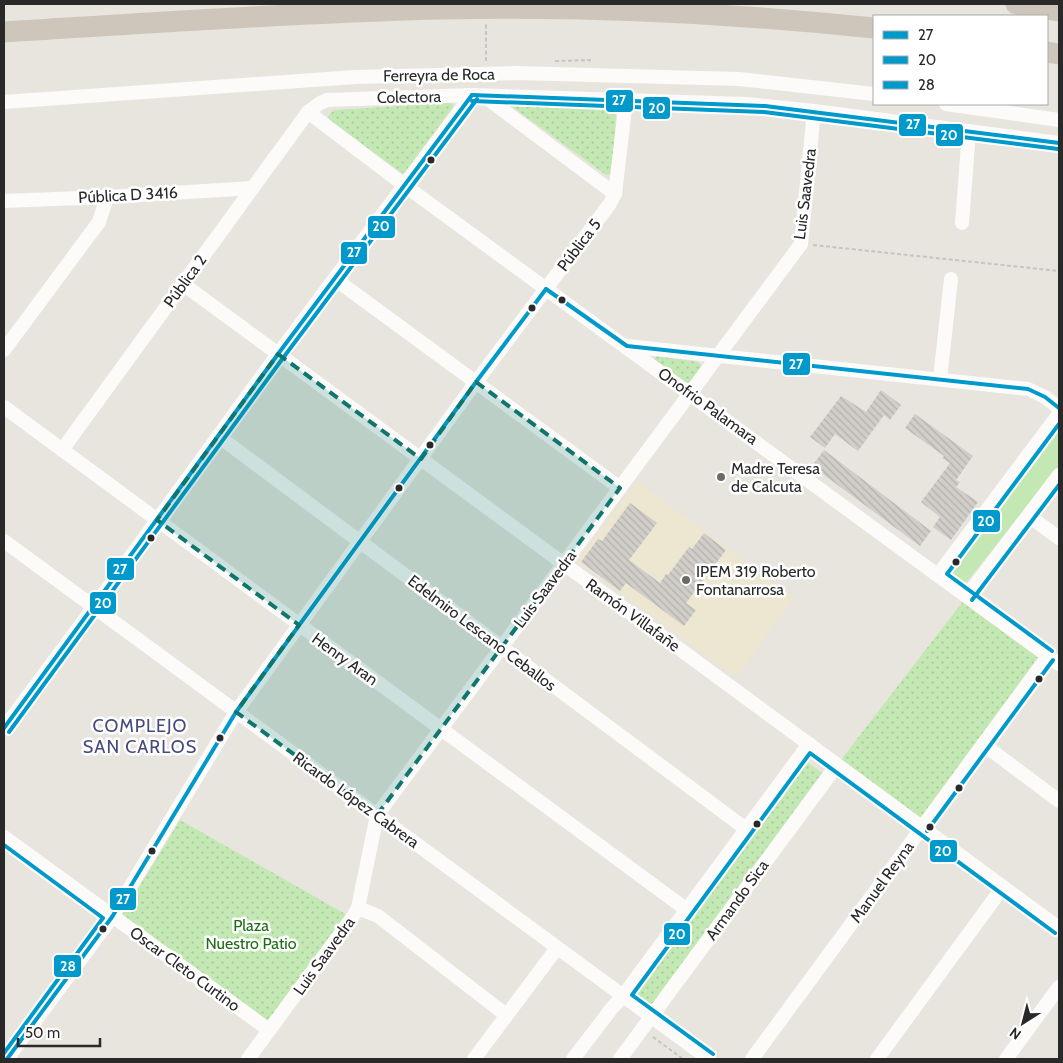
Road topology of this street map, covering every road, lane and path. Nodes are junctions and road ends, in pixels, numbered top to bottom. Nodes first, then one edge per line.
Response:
1 (1016, 4) edge
2 (1059, 11) edge
3 (486, 23) dead end
4 (873, 28) edge
5 (4, 32) edge
6 (486, 62) dead end
7 (873, 94) edge
8 (478, 95) junction
9 (626, 100) junction
10 (4, 102) edge
11 (953, 105) edge
12 (814, 111) junction
13 (308, 112) junction
14 (1059, 120) edge
15 (969, 131) junction
16 (1059, 143) edge
17 (404, 185) junction
18 (253, 188) junction
19 (614, 194) junction
20 (107, 197) junction
21 (4, 201) edge
22 (962, 223) dead end
23 (801, 244) junction
24 (1059, 271) edge
25 (951, 278) dead end
26 (334, 279) junction
27 (183, 284) junction
28 (546, 289) junction
29 (627, 346) junction
30 (4, 350) edge
31 (278, 354) junction
32 (718, 356) junction
33 (940, 379) junction
34 (476, 382) junction
35 (690, 394) junction
36 (4, 407) edge
37 (1059, 408) edge
38 (1059, 414) edge
39 (218, 436) junction
40 (62, 450) junction
41 (421, 459) junction
42 (1059, 475) edge
43 (620, 488) junction
44 (1029, 516) junction
45 (156, 520) junction
46 (1059, 538) edge
47 (360, 542) junction
48 (6, 546) edge
49 (564, 564) junction
50 (938, 575) junction
51 (967, 596) junction
52 (94, 607) junction
53 (299, 625) junction
54 (502, 647) junction
55 (1054, 660) edge
56 (236, 712) junction
57 (4, 728) edge
58 (441, 729) junction
59 (809, 744) junction
60 (983, 744) junction
61 (837, 765) junction
62 (1059, 801) edge
63 (377, 815) junction
64 (922, 828) junction
65 (746, 829) junction
66 (4, 837) edge
67 (1003, 887) junction
68 (358, 908) junction
69 (687, 910) junction
70 (112, 917) junction
71 (1059, 928) edge
72 (557, 948) junction
73 (1059, 987) edge
74 (623, 996) junction
75 (506, 1015) junction
76 (651, 1017) junction
77 (642, 1029) junction
78 (270, 1030) junction
79 (7, 1059) edge
80 (248, 1059) edge
81 (474, 1059) edge
82 (573, 1059) edge
83 (620, 1059) edge
84 (683, 1059) edge
85 (709, 1059) edge
86 (752, 1059) edge
87 (877, 1059) edge
88 (1006, 1059) edge

1 - 2 highway
3 - 6 path
4 - 5 highway
7 - 10 street, Ferreyra de Roca
8 - 9 street, Colectora
8 - 13 street, Colectora
8 - 17 street
8 - 19 street
9 - 12 street, Colectora
9 - 19 street, Pública 5
11 - 14 street
12 - 15 street
12 - 23 street, Luis Saavedra
13 - 17 street, Onofrio Palamara
13 - 18 street, Pública 2
15 - 16 street
15 - 22 street
17 - 26 street
17 - 28 street, Onofrio Palamara
18 - 20 street, Pública D 3416
18 - 27 street, Pública 2
19 - 28 street, Pública 5
20 - 21 street, Pública D 3416
20 - 30 street
23 - 24 path
23 - 32 street, Luis Saavedra
25 - 33 street
26 - 31 street
26 - 34 street
27 - 31 street, Ramón Villafañe
27 - 40 street, Pública 2
28 - 29 street, Onofrio Palamara
28 - 34 street, Pública 5
29 - 32 street
29 - 35 street, Onofrio Palamara
31 - 39 street
31 - 41 street, Ramón Villafañe
32 - 33 street
32 - 35 street, Luis Saavedra
33 - 37 street
34 - 41 street, Pública 5
34 - 43 street
35 - 43 street, Luis Saavedra
35 - 50 street, Onofrio Palamara
36 - 40 street, Henry Aran
38 - 50 street
39 - 45 street
39 - 47 street, Edelmiro Lescano Ceballos
40 - 45 street, Henry Aran
41 - 47 street, Pública 5
41 - 49 street, Ramón Villafañe
42 - 44 street
43 - 49 street, Luis Saavedra
44 - 46 street
44 - 51 street
45 - 52 street
45 - 53 street, Henry Aran
47 - 53 street, Pública 5
47 - 54 street, Edelmiro Lescano Ceballos
48 - 52 street, Ricardo López Cabrera
49 - 54 street, Luis Saavedra
49 - 59 street, Ramón Villafañe
50 - 51 street, Onofrio Palamara
51 - 55 street, Onofrio Palamara
52 - 56 street, Ricardo López Cabrera
52 - 57 street
53 - 56 street, Pública 5
53 - 58 street, Henry Aran
54 - 58 street, Luis Saavedra
54 - 65 street, Edelmiro Lescano Ceballos
55 - 60 street, Manuel Reyna
56 - 63 street, Ricardo López Cabrera
56 - 70 street, Pública 5
58 - 63 street, Luis Saavedra
58 - 69 street, Henry Aran
59 - 61 street, Ramón Villafañe
59 - 65 street
60 - 62 street
60 - 64 street, Manuel Reyna
61 - 64 street, Ramón Villafañe
61 - 76 street, Armando Sica
63 - 68 street, Luis Saavedra
63 - 72 street, Ricardo López Cabrera
64 - 67 street, Ramón Villafañe
64 - 86 street, Manuel Reyna
65 - 69 street
66 - 70 street, Oscar Cleto Curtino
67 - 71 street, Ramón Villafañe
67 - 87 street
68 - 75 street
68 - 78 street, Luis Saavedra
69 - 74 street
70 - 78 street, Oscar Cleto Curtino
70 - 79 street, Pública 5
72 - 74 street, Ricardo López Cabrera
72 - 75 street
73 - 88 street
74 - 76 street, Ricardo López Cabrera
74 - 82 street
75 - 81 street
76 - 77 street, Armando Sica
76 - 85 street, Ricardo López Cabrera
77 - 83 street, Armando Sica
77 - 84 path
78 - 80 street, Luis Saavedra

